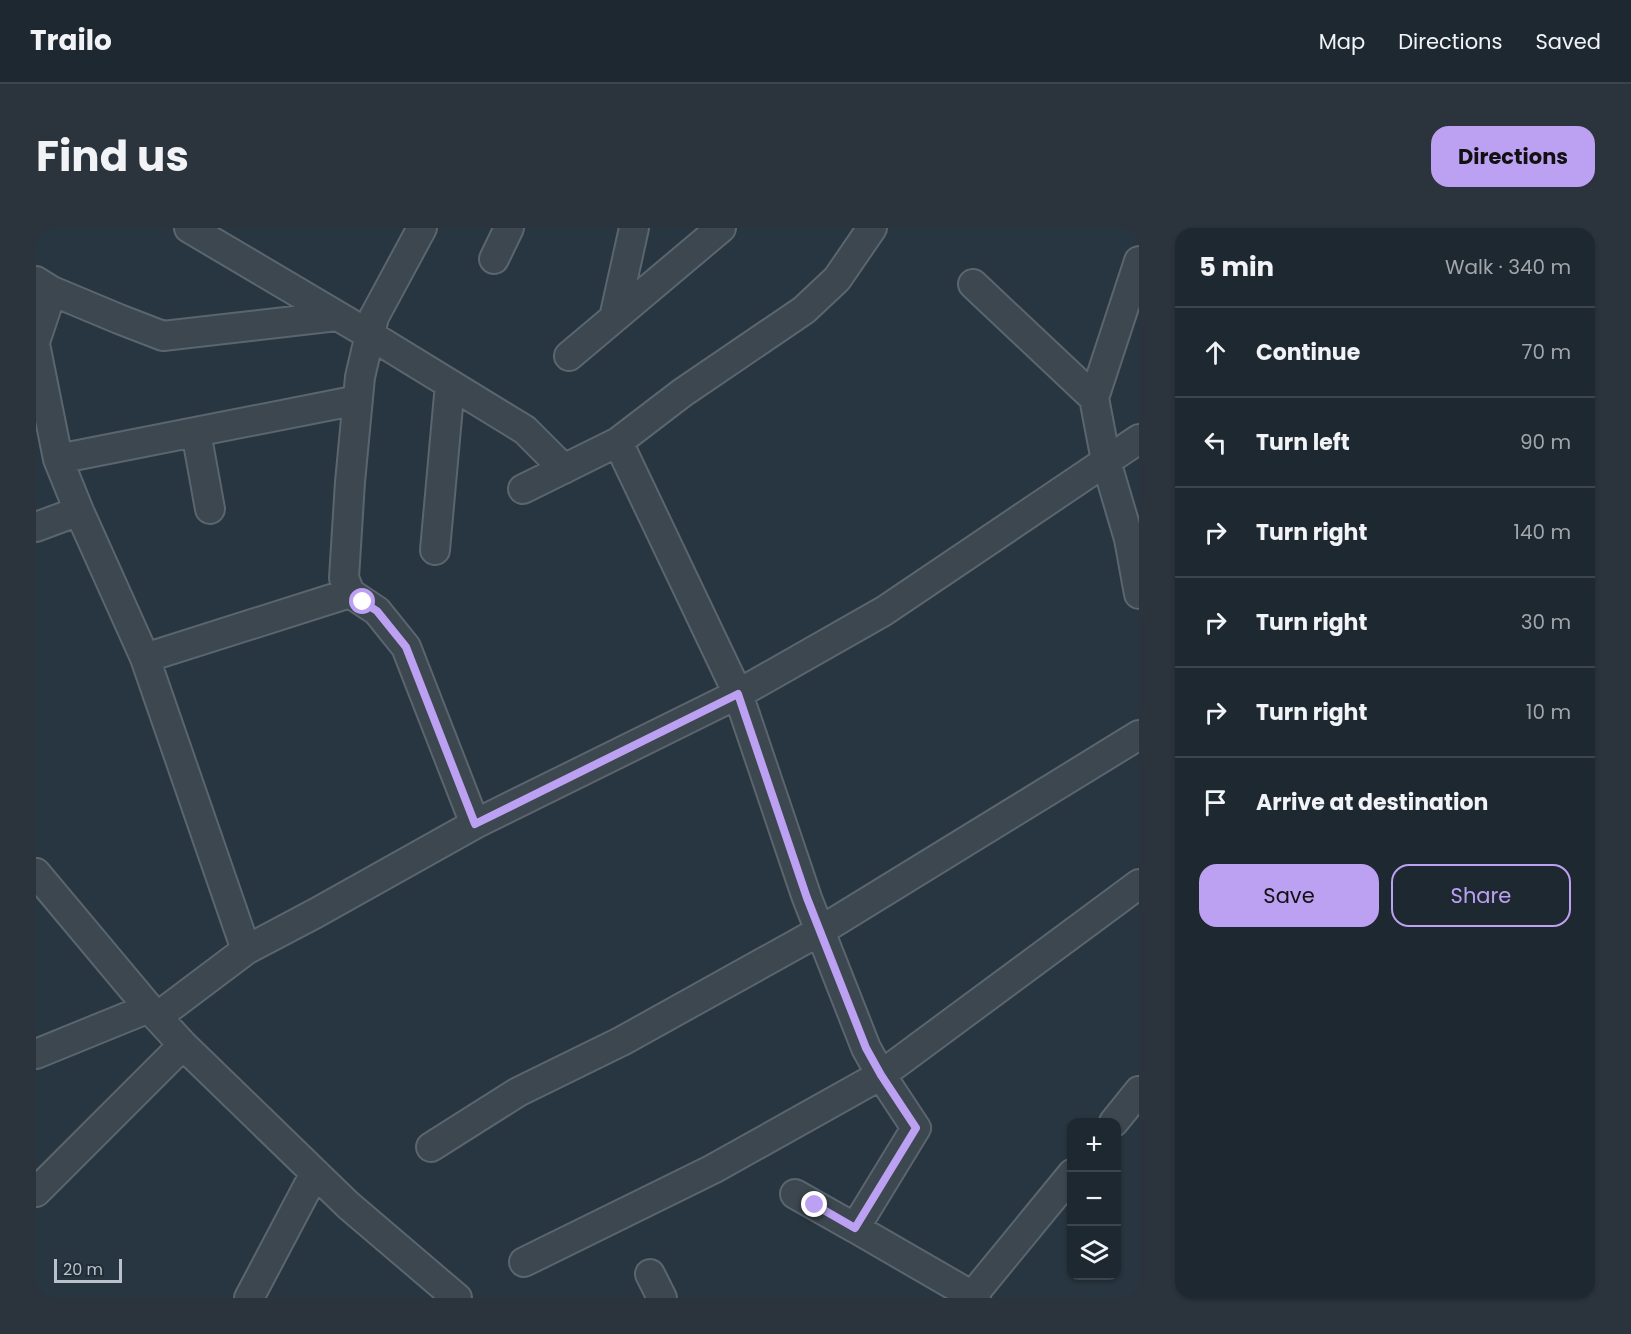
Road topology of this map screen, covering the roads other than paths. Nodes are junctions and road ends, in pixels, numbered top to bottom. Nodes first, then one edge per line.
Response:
1 (189, 228) edge
2 (422, 228) edge
3 (509, 228) edge
4 (634, 228) edge
5 (721, 228) edge
6 (872, 228) edge
7 (494, 259) dead end
8 (1139, 261) edge
9 (973, 284) dead end
10 (44, 286) edge
11 (337, 316) junction
12 (614, 318) junction
13 (370, 335) junction
14 (36, 339) edge
15 (36, 349) edge
16 (569, 356) dead end
17 (450, 384) junction
18 (1094, 398) junction
19 (358, 400) junction
20 (196, 432) junction
21 (1139, 439) edge
22 (618, 442) junction
23 (58, 459) junction
24 (1106, 461) junction
25 (564, 469) junction
26 (523, 489) dead end
27 (210, 508) dead end
28 (79, 512) junction
29 (36, 527) edge
30 (435, 549) dead end
31 (350, 593) junction
32 (1139, 594) edge
33 (145, 658) junction
34 (738, 694) junction
35 (1139, 735) edge
36 (475, 824) junction
37 (36, 873) edge
38 (1139, 884) edge
39 (820, 931) junction
40 (246, 950) junction
41 (153, 1012) junction
42 (183, 1044) junction
43 (36, 1054) edge
44 (881, 1075) junction
45 (1139, 1091) edge
46 (1117, 1118) edge
47 (431, 1147) dead end
48 (315, 1173) junction
49 (1067, 1179) edge
50 (36, 1192) edge
51 (795, 1194) dead end
52 (855, 1228) junction
53 (524, 1262) dead end
54 (974, 1297) edge
55 (249, 1298) edge
56 (457, 1298) edge

1 - 11 street
2 - 13 street
3 - 7 street
4 - 12 street
5 - 12 street
6 - 22 street
8 - 18 street
9 - 18 street
10 - 11 street
10 - 14 street
11 - 13 street
12 - 16 street
13 - 17 street
13 - 19 street
15 - 23 street
17 - 25 street
17 - 30 street
18 - 24 street
19 - 20 street
19 - 31 street
20 - 23 street
20 - 27 street
21 - 24 street
22 - 25 street
22 - 34 street
23 - 28 street
24 - 32 street
24 - 34 street
25 - 26 street
28 - 29 street
28 - 33 street
31 - 33 street
31 - 36 street
33 - 40 street
34 - 36 street
34 - 39 street
35 - 39 street
36 - 40 street
37 - 41 street
38 - 44 street
39 - 44 street
39 - 47 street
40 - 41 street
41 - 42 street
41 - 43 street
42 - 48 street
42 - 50 street
44 - 52 street
44 - 53 street
45 - 46 street
48 - 55 street
48 - 56 street
49 - 54 street
51 - 52 street
52 - 54 street

